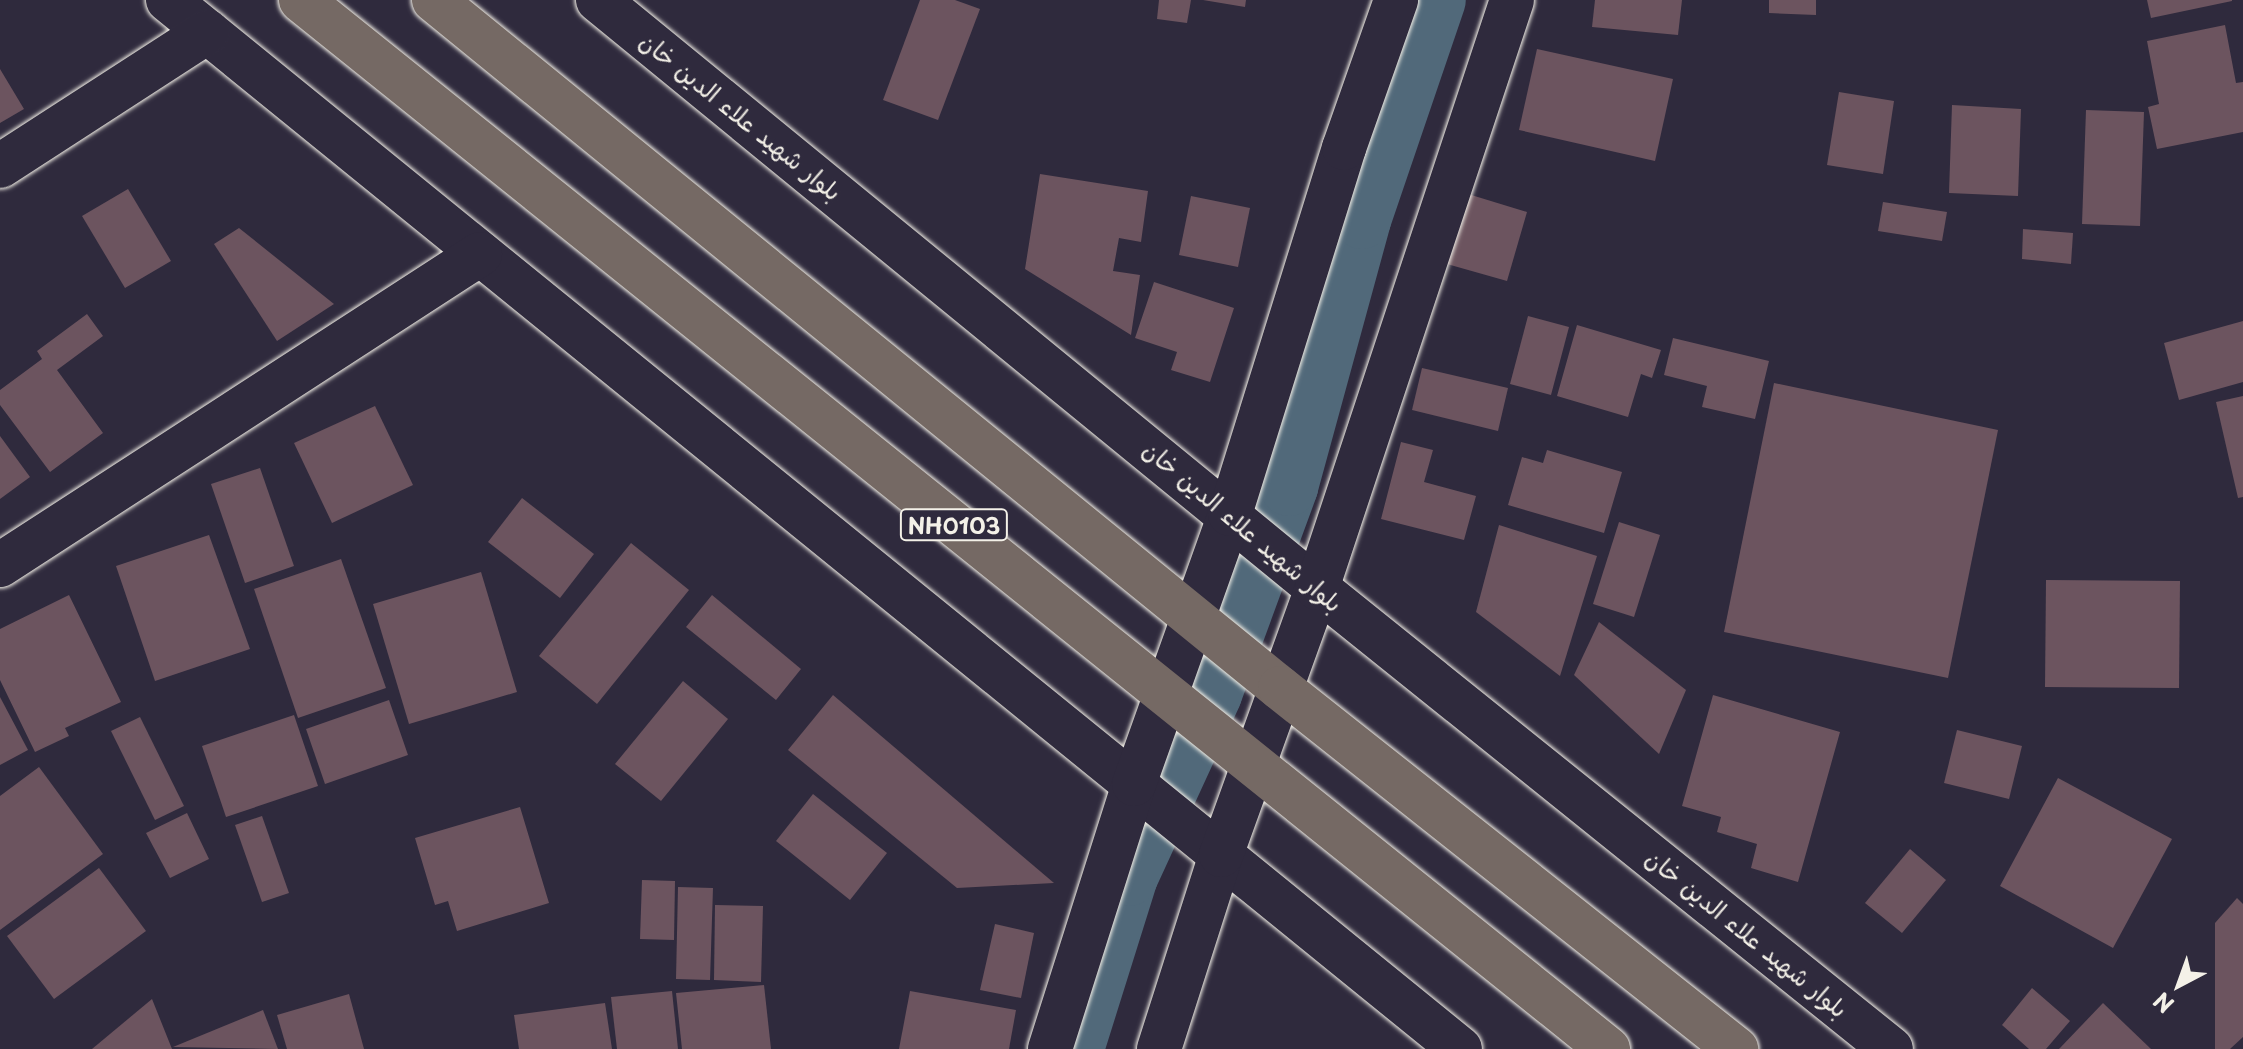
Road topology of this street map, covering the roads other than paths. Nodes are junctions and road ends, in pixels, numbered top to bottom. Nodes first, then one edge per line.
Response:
1 (168, 0) edge
2 (301, 0) edge
3 (434, 0) edge
4 (598, 0) edge
5 (1396, 0) edge
6 (1512, 0) edge
7 (207, 32) junction
8 (0, 166) edge
9 (480, 254) junction
10 (1230, 514) junction
11 (0, 565) edge
12 (1317, 588) junction
13 (1194, 616) junction
14 (1280, 688) junction
15 (1166, 695) junction
16 (1253, 764) junction
17 (1134, 784) junction
18 (1221, 855) junction
19 (1050, 1049) edge
20 (1159, 1049) edge
21 (1460, 1049) edge
22 (1608, 1049) edge
23 (1736, 1049) edge
24 (1891, 1049) edge

1 - 7 street
2 - 15 highway, NH0103
3 - 13 highway, NH0103
4 - 10 street, بلوار شهید علاء الدین خان
5 - 10 street
6 - 12 street
7 - 8 street
7 - 9 street
9 - 11 street
9 - 17 street
10 - 12 street, بلوار شهید علاء الدین خان
10 - 13 street
12 - 14 street
12 - 24 street, بلوار شهید علاء الدین خان
13 - 14 highway, NH0103
13 - 15 street
14 - 16 street
14 - 23 highway, NH0103
15 - 16 highway, NH0103
15 - 17 street
16 - 18 street
16 - 22 highway, NH0103
17 - 18 street
17 - 19 street
18 - 20 street
18 - 21 street

